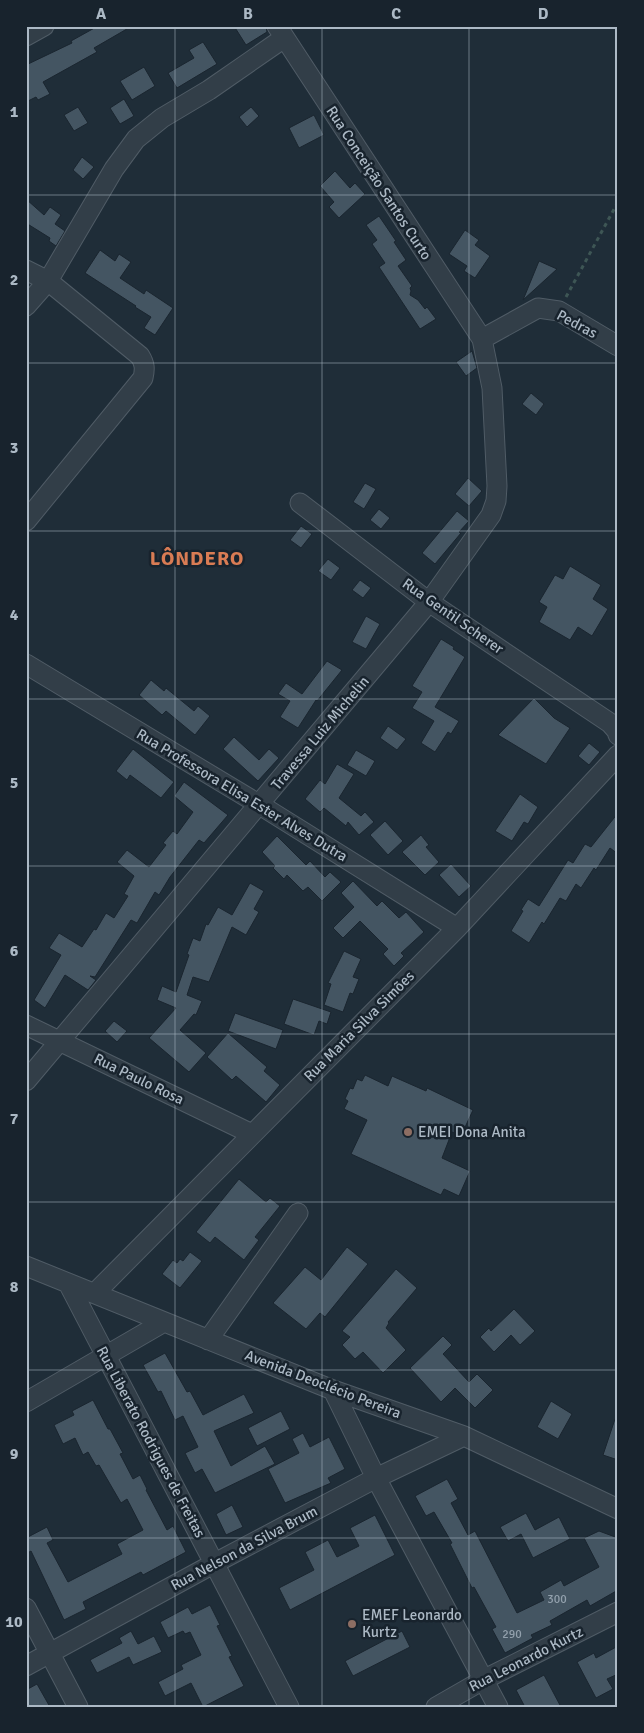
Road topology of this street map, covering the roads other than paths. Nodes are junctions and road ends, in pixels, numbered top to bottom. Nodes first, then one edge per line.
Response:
1 (44, 26) edge
2 (281, 32) edge
3 (26, 36) edge
4 (26, 270) edge
5 (48, 281) junction
6 (26, 306) edge
7 (482, 339) junction
8 (618, 346) edge
9 (300, 503) dead end
10 (26, 521) edge
11 (430, 602) junction
12 (26, 664) edge
13 (614, 729) edge
14 (618, 755) edge
15 (260, 805) junction
16 (457, 928) junction
17 (26, 1024) edge
18 (61, 1042) junction
19 (26, 1082) edge
20 (252, 1134) junction
21 (298, 1213) dead end
22 (26, 1266) edge
23 (68, 1283) junction
24 (96, 1293) junction
25 (164, 1322) junction
26 (208, 1340) junction
27 (106, 1357) junction
28 (333, 1390) junction
29 (26, 1402) edge
30 (464, 1436) junction
31 (376, 1478) junction
32 (618, 1508) edge
33 (215, 1563) junction
34 (26, 1608) edge
35 (618, 1612) edge
36 (50, 1653) junction
37 (26, 1666) edge
38 (483, 1680) junction
39 (78, 1707) edge
40 (289, 1707) edge
41 (436, 1707) edge
42 (498, 1707) edge

1 - 3 street
2 - 5 street
2 - 7 street, Rua Conceição Santos Curto
4 - 5 street
5 - 6 street
5 - 10 street
7 - 8 street, Pedras
7 - 11 street, Travessa Luiz Michelin
9 - 11 street, Rua Gentil Scherer
11 - 13 street, Rua Gentil Scherer
11 - 15 street, Travessa Luiz Michelin
12 - 15 street, Rua Professora Elisa Ester Alves Dutra
14 - 16 street, Rua Maria Silva Simões
15 - 16 street, Rua Professora Elisa Ester Alves Dutra
15 - 18 street, Travessa Luiz Michelin
16 - 20 street, Rua Maria Silva Simões
17 - 18 street, Rua Paulo Rosa
18 - 19 street, Travessa Luiz Michelin
18 - 20 street, Rua Paulo Rosa
20 - 24 street, Rua Maria Silva Simões
21 - 26 street
22 - 23 street, Avenida Deoclécio Pereira
23 - 24 street, Avenida Deoclécio Pereira
23 - 27 street, Rua Liberato Rodrigues de Freitas
24 - 25 street, Avenida Deoclécio Pereira
25 - 26 street, Avenida Deoclécio Pereira
25 - 27 street
26 - 28 street, Avenida Deoclécio Pereira
27 - 29 street
27 - 33 street, Rua Liberato Rodrigues de Freitas
28 - 30 street, Avenida Deoclécio Pereira
28 - 31 street
30 - 31 street, Rua Nelson da Silva Brum
30 - 32 street, Avenida Deoclécio Pereira
31 - 33 street, Rua Nelson da Silva Brum
31 - 38 street
33 - 36 street, Rua Nelson da Silva Brum
33 - 40 street, Rua Liberato Rodrigues de Freitas
34 - 36 street
35 - 38 street, Rua Leonardo Kurtz
36 - 37 street, Rua Nelson da Silva Brum
36 - 39 street
38 - 41 street, Rua Leonardo Kurtz
38 - 42 street

